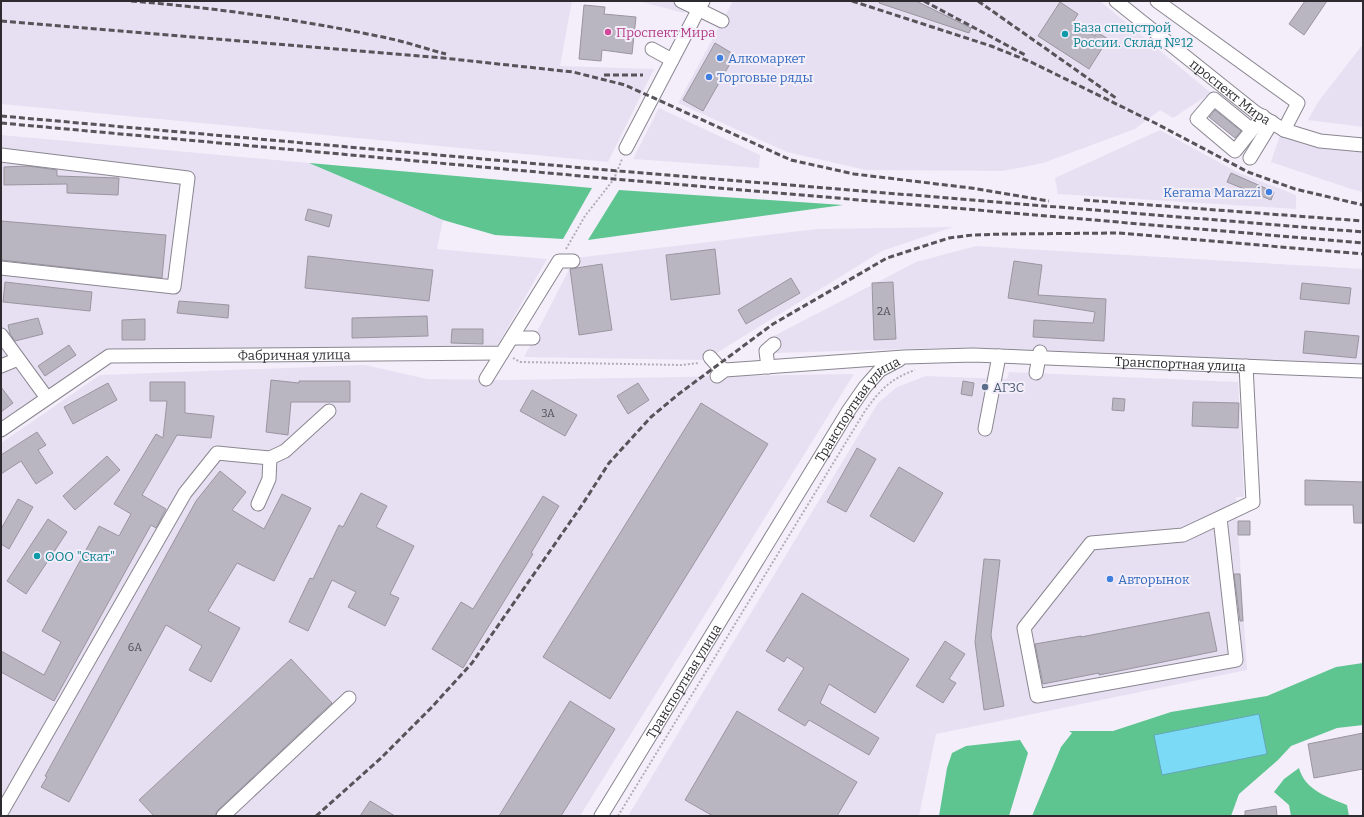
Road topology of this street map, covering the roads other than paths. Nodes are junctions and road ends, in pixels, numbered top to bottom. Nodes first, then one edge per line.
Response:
1 (681, 1) edge
2 (1116, 1) edge
3 (1157, 1) edge
4 (701, 5) edge
5 (722, 21) dead end
6 (652, 49) dead end
7 (672, 60) junction
8 (1267, 119) junction
9 (1252, 130) dead end
10 (1284, 130) junction
11 (630, 142) road end
12 (1363, 145) edge
13 (1, 155) edge
14 (1250, 158) dead end
15 (573, 261) dead end
16 (1, 268) edge
17 (1, 335) edge
18 (512, 338) junction
19 (533, 338) dead end
20 (774, 344) dead end
21 (502, 353) junction
22 (1039, 355) junction
23 (999, 356) junction
24 (904, 357) junction
25 (711, 358) road end
26 (18, 359) junction
27 (1, 366) edge
28 (1246, 366) junction
29 (768, 367) junction
30 (1363, 371) edge
31 (1036, 373) dead end
32 (486, 379) dead end
33 (47, 398) junction
34 (329, 411) dead end
35 (985, 428) dead end
36 (1, 430) edge
37 (270, 458) junction
38 (258, 504) dead end
39 (1220, 518) junction
40 (349, 698) dead end
41 (1, 813) edge
42 (223, 816) edge
43 (601, 816) edge

1 - 4 street
2 - 8 street, проспект Мира
3 - 10 street
4 - 5 street
4 - 7 street
6 - 7 street
7 - 11 street
8 - 9 street
8 - 10 street, проспект Мира
8 - 14 street
10 - 12 street, проспект Мира
13 - 16 street
15 - 18 street
17 - 26 street
18 - 19 street
18 - 21 street
20 - 29 street
21 - 32 street
21 - 33 street, Фабричная улица
22 - 23 street, Транспортная улица
22 - 28 street, Транспортная улица
22 - 31 street
23 - 24 street, Транспортная улица
23 - 35 street
24 - 29 street
24 - 43 street, Транспортная улица
25 - 29 street
26 - 27 street
26 - 33 street
28 - 30 street, Транспортная улица
28 - 39 street
33 - 36 street, Фабричная улица
34 - 37 street
37 - 38 street
37 - 41 street
39 - 39 street
40 - 42 street

